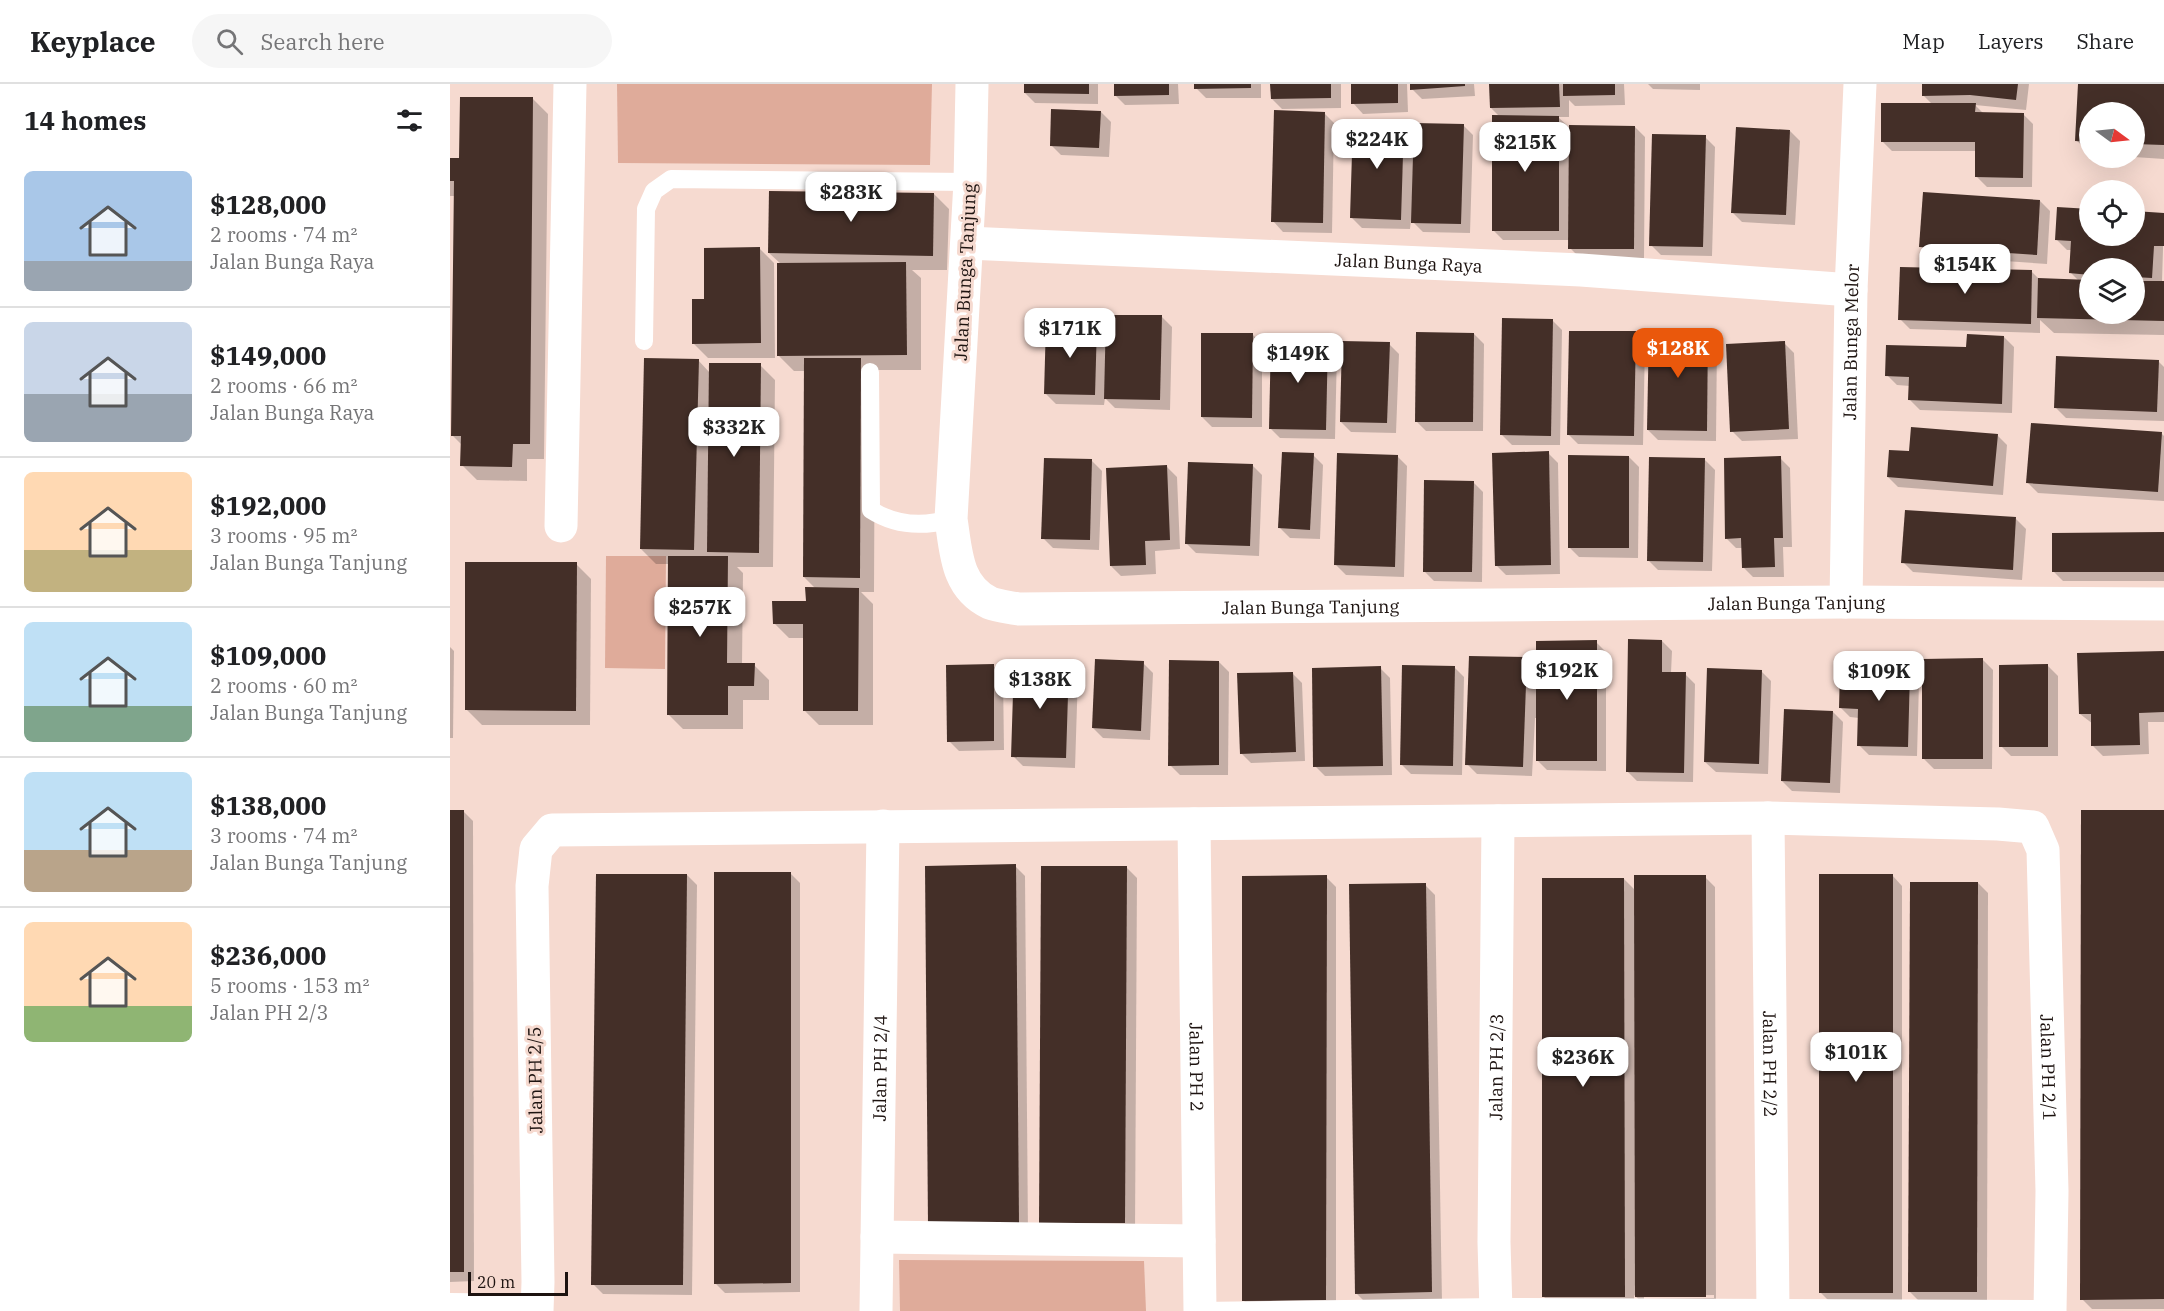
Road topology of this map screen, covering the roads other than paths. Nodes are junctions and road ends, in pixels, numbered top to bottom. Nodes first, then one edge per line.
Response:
1 (570, 84) edge
2 (972, 84) edge
3 (1860, 84) edge
4 (970, 182) junction
5 (967, 243) junction
6 (1851, 290) junction
7 (644, 341) dead end
8 (870, 372) dead end
9 (951, 519) junction
10 (561, 526) dead end
11 (1846, 602) junction
12 (2164, 604) edge
13 (1768, 818) junction
14 (1497, 821) junction
15 (1194, 824) junction
16 (883, 826) junction
17 (877, 1237) junction
18 (1199, 1241) junction
19 (450, 1302) edge
20 (537, 1307) edge
21 (1496, 1309) edge
22 (1773, 1310) edge
23 (2050, 1310) edge
24 (876, 1311) edge
25 (1200, 1311) edge

1 - 10 street
2 - 4 street, Jalan Bunga Tanjung
3 - 6 street, Jalan Bunga Melor
4 - 5 street, Jalan Bunga Tanjung
4 - 7 lane
5 - 6 street, Jalan Bunga Raya
5 - 9 street, Jalan Bunga Tanjung
6 - 11 street, Jalan Bunga Melor
8 - 9 lane
9 - 11 street, Jalan Bunga Tanjung
11 - 12 street, Jalan Bunga Tanjung
13 - 14 street
13 - 22 street, Jalan PH 2/2
13 - 23 street, Jalan PH 2/1
14 - 15 street
14 - 21 street, Jalan PH 2/3
15 - 16 street
15 - 18 street, Jalan PH 2
16 - 17 street, Jalan PH 2/4
16 - 20 street, Jalan PH 2/5
17 - 18 street
17 - 24 street, Jalan PH 2/4
18 - 25 street, Jalan PH 2
19 - 20 lane
21 - 22 lane
21 - 25 lane
22 - 23 lane

